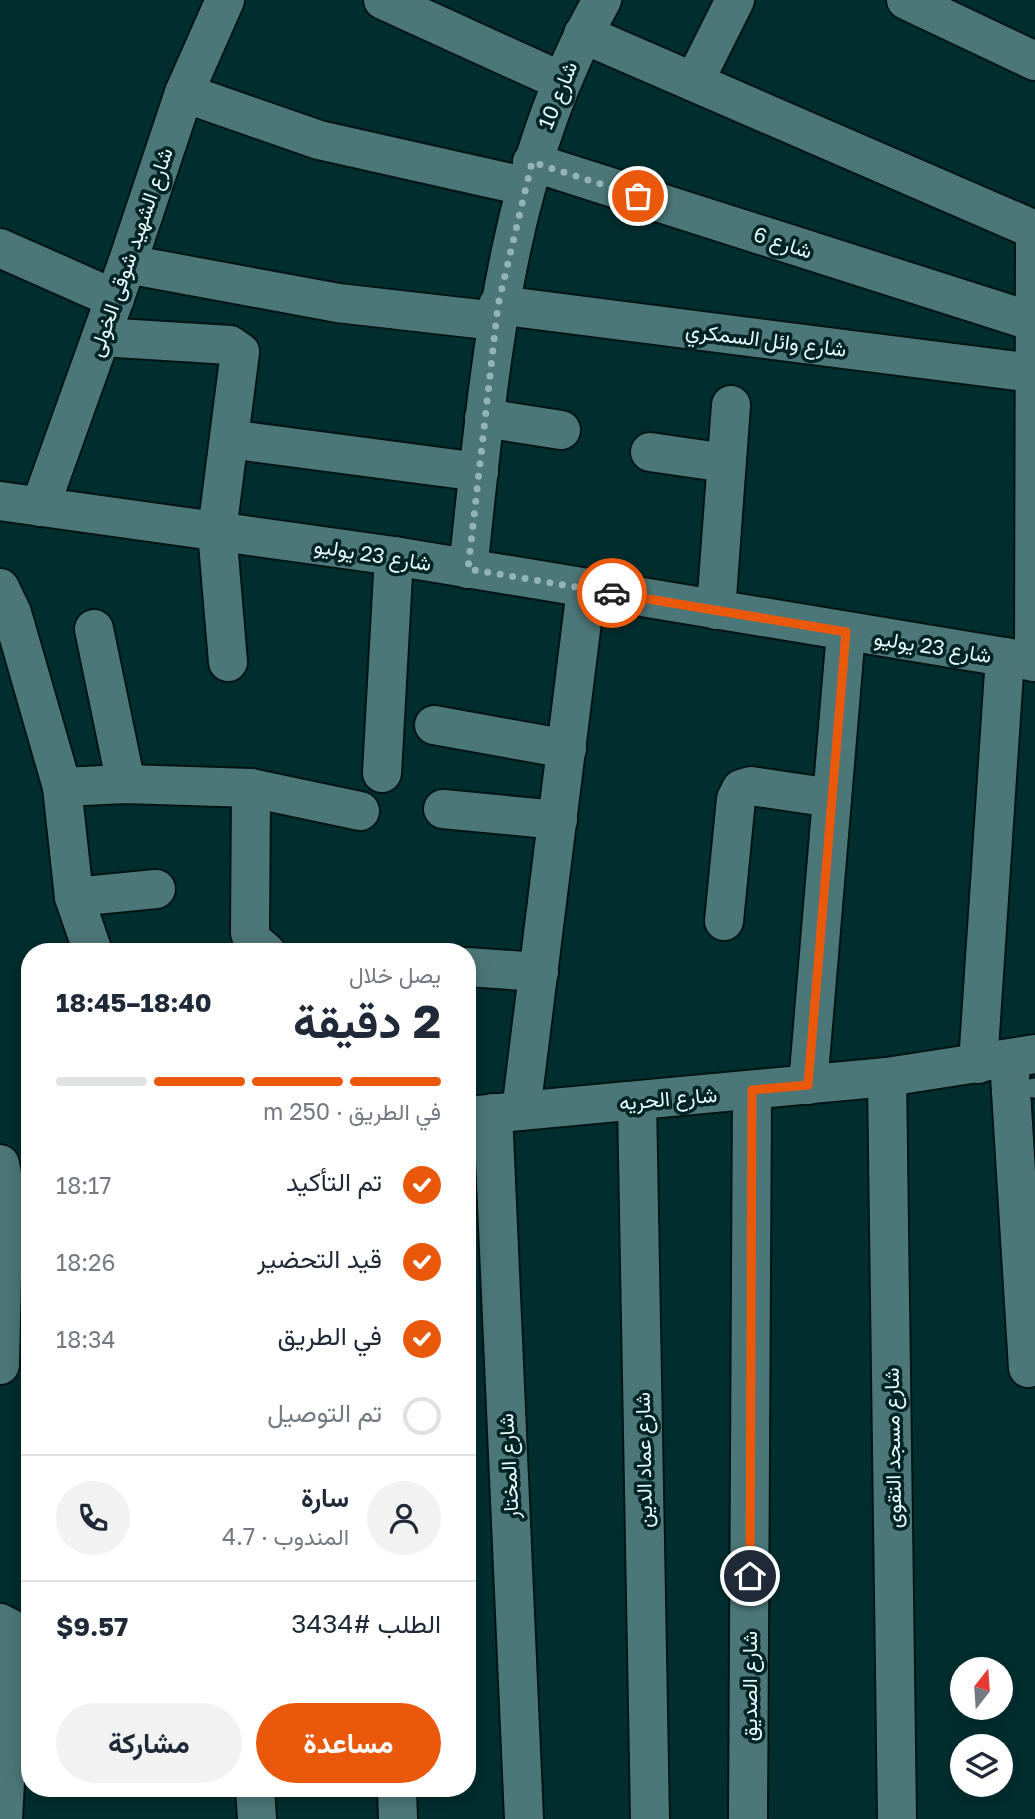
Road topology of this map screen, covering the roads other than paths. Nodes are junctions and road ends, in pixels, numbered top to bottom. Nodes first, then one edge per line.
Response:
1 (225, 0) edge
2 (383, 0) edge
3 (603, 0) edge
4 (735, 0) edge
5 (906, 0) edge
6 (583, 34) junction
7 (1035, 61) edge
8 (561, 81) junction
9 (694, 82) junction
10 (184, 93) junction
11 (528, 174) junction
12 (1035, 230) edge
13 (1035, 244) edge
14 (0, 248) edge
15 (121, 281) junction
16 (497, 313) junction
17 (1034, 322) edge
18 (101, 337) junction
19 (1033, 373) edge
20 (731, 405) dead end
21 (484, 418) junction
22 (561, 430) dead end
23 (229, 439) junction
24 (650, 452) dead end
25 (726, 463) junction
26 (478, 472) junction
27 (0, 501) edge
28 (40, 507) junction
29 (217, 531) junction
30 (394, 556) junction
31 (468, 569) junction
32 (586, 589) junction
33 (4, 604) edge
34 (716, 610) junction
35 (94, 629) dead end
36 (846, 632) junction
37 (1024, 661) edge
38 (228, 662) dead end
39 (433, 725) dead end
40 (567, 748) junction
41 (382, 773) dead end
42 (126, 784) junction
43 (62, 787) junction
44 (251, 788) junction
45 (832, 798) junction
46 (443, 809) dead end
47 (360, 811) dead end
48 (558, 820) junction
49 (156, 889) dead end
50 (74, 897) junction
51 (724, 921) dead end
52 (90, 943) edge
53 (255, 943) edge
54 (476, 968) edge
55 (539, 972) junction
56 (1018, 1070) edge
57 (887, 1077) junction
58 (808, 1085) junction
59 (752, 1090) junction
60 (637, 1101) junction
61 (494, 1113) edge
62 (8, 1178) edge
63 (0, 1365) edge
64 (1028, 1368) dead end
65 (0, 1623) edge
66 (256, 1797) edge
67 (397, 1797) edge
68 (3, 1819) edge
69 (257, 1819) edge
70 (398, 1819) edge
71 (524, 1819) edge
72 (650, 1819) edge
73 (748, 1819) edge
74 (897, 1819) edge

1 - 10 street, شارع الشهيد شوقى الخولى
2 - 8 street
3 - 6 street, شارع 10
4 - 9 street
5 - 7 street
6 - 8 street, شارع 10
6 - 9 street
8 - 11 street, شارع 10
9 - 12 street
10 - 11 street, شارع 6
10 - 15 street, شارع الشهيد شوقى الخولى
11 - 16 street, شارع 10
11 - 17 street, شارع 6
13 - 17 street
14 - 15 street, شارع وائل السمكري
15 - 16 street, شارع وائل السمكري
15 - 18 street, شارع الشهيد شوقى الخولى
16 - 19 street, شارع وائل السمكري
16 - 21 street, شارع 10
17 - 19 street
18 - 23 street
18 - 28 street, شارع الشهيد شوقى الخولى
19 - 37 street
20 - 25 street
21 - 22 street
21 - 26 street, شارع 10
23 - 26 street
23 - 29 street
24 - 25 street
25 - 34 street
26 - 31 street, شارع 10
27 - 28 street, شارع 23 يوليو
28 - 29 street, شارع 23 يوليو
29 - 30 street, شارع 23 يوليو
29 - 38 street
30 - 31 street, شارع 23 يوليو
30 - 41 street
31 - 32 street, شارع 23 يوليو
32 - 34 street, شارع 23 يوليو
32 - 40 street, شارع المختار
33 - 43 street
34 - 36 street, شارع 23 يوليو
35 - 42 street
36 - 37 street, شارع 23 يوليو
36 - 45 street
37 - 56 street
39 - 40 street
40 - 48 street, شارع المختار
42 - 43 street
42 - 44 street
43 - 50 street
44 - 47 street
44 - 53 street
45 - 51 street
45 - 58 street
46 - 48 street
48 - 55 street, شارع المختار
49 - 50 street
50 - 52 street
54 - 55 street
55 - 61 street, شارع المختار
56 - 57 street, شارع الحريه
56 - 64 street
57 - 58 street, شارع الحريه
57 - 74 street, شارع مسجد التقوى
58 - 59 street, شارع الحريه
59 - 60 street, شارع الحريه
59 - 73 street, شارع الصديق
60 - 61 street, شارع الحريه
60 - 72 street, شارع عماد الدين
61 - 71 street, شارع المختار
62 - 63 street
65 - 68 street
66 - 69 street
67 - 70 street

